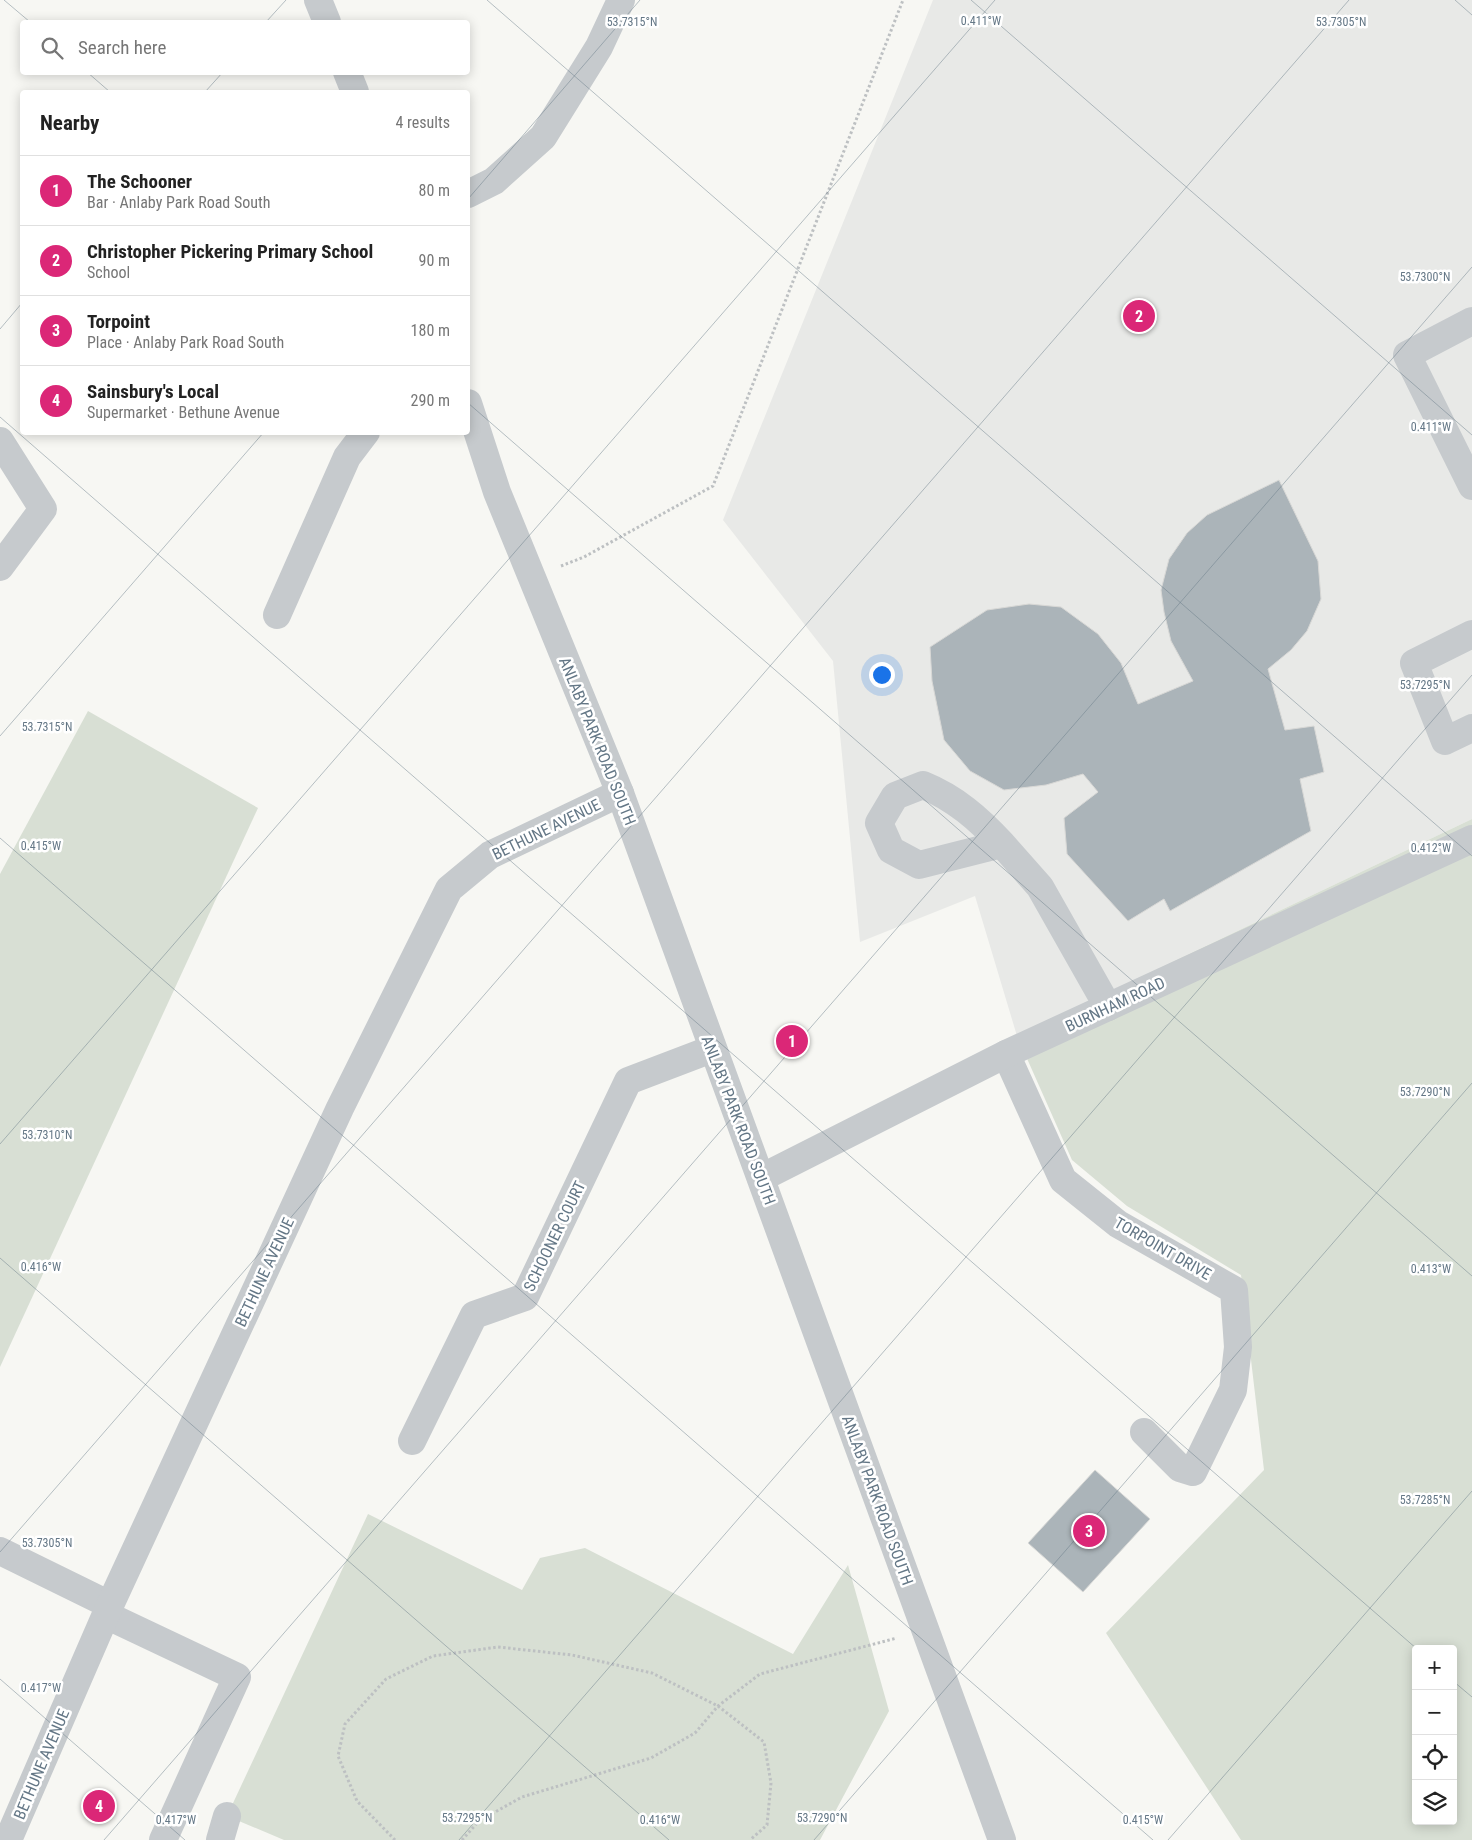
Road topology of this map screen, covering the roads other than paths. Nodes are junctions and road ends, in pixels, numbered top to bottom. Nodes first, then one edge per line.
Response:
1 (318, 0) edge
2 (622, 0) edge
3 (326, 20) edge
4 (348, 75) edge
5 (354, 90) edge
6 (470, 193) edge
7 (1472, 321) edge
8 (470, 410) edge
9 (364, 435) edge
10 (0, 441) edge
11 (1472, 486) edge
12 (0, 567) edge
13 (277, 615) dead end
14 (1472, 634) edge
15 (1472, 728) edge
16 (620, 794) junction
17 (1472, 839) edge
18 (1002, 844) dead end
19 (1108, 1007) junction
20 (712, 1048) junction
21 (1006, 1054) junction
22 (761, 1178) junction
23 (1144, 1432) dead end
24 (412, 1441) dead end
25 (0, 1551) edge
26 (108, 1610) junction
27 (8, 1840) edge
28 (163, 1840) edge
29 (1002, 1840) edge

1 - 3 street
2 - 6 street
4 - 5 street
7 - 11 street
8 - 16 street, ANLABY PARK ROAD SOUTH
9 - 13 street
10 - 12 street
14 - 15 street
16 - 20 street, ANLABY PARK ROAD SOUTH
16 - 26 street, BETHUNE AVENUE
17 - 19 street, BURNHAM ROAD
18 - 19 street
19 - 21 street, BURNHAM ROAD
20 - 22 street, ANLABY PARK ROAD SOUTH
20 - 24 street, SCHOONER COURT
21 - 22 street, BURNHAM ROAD
21 - 23 street, TORPOINT DRIVE
22 - 29 street, ANLABY PARK ROAD SOUTH
25 - 26 street
26 - 27 street, BETHUNE AVENUE
26 - 28 street

